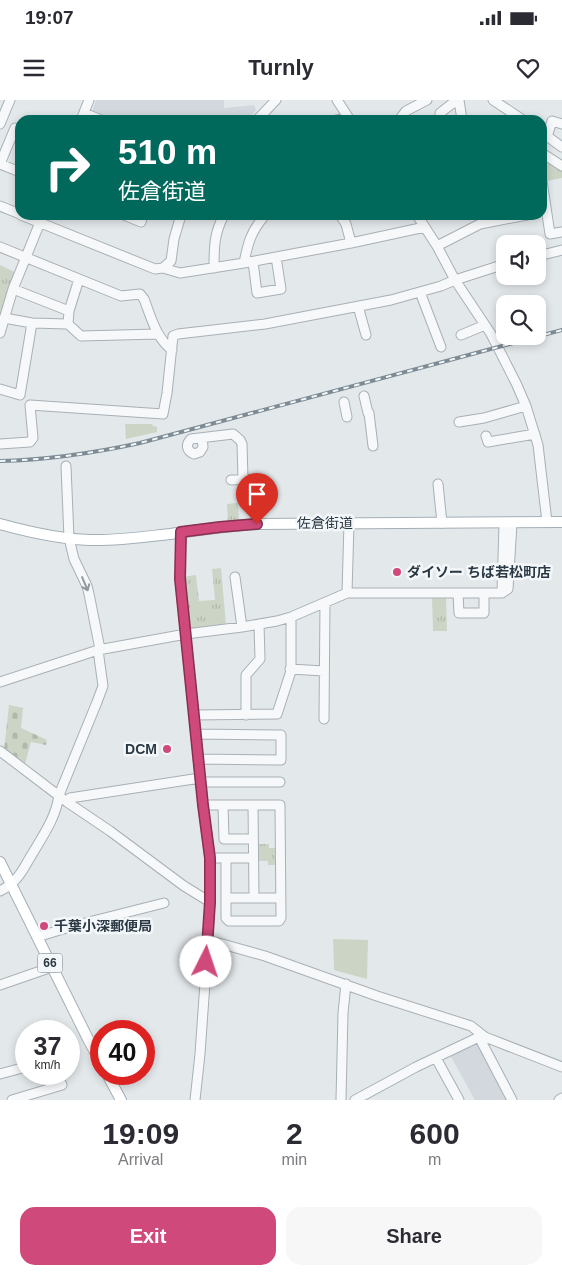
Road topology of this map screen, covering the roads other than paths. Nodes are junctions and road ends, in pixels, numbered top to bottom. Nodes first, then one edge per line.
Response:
1 (10, 100) edge
2 (89, 100) edge
3 (276, 100) edge
4 (336, 100) edge
5 (427, 100) edge
6 (459, 101) edge
7 (499, 101) edge
8 (83, 115) edge
9 (262, 115) edge
10 (346, 115) edge
11 (403, 115) edge
12 (440, 115) edge
13 (461, 115) edge
14 (517, 115) edge
15 (0, 124) edge
16 (562, 124) edge
17 (15, 128) edge
18 (547, 131) edge
19 (547, 136) edge
20 (562, 147) edge
21 (547, 156) edge
22 (0, 164) edge
23 (562, 166) edge
24 (15, 170) edge
25 (0, 206) edge
26 (15, 212) edge
27 (41, 220) edge
28 (43, 220) edge
29 (180, 220) edge
30 (221, 220) edge
31 (261, 220) edge
32 (343, 220) edge
33 (420, 220) edge
34 (501, 220) edge
35 (546, 220) edge
36 (425, 227) junction
37 (562, 232) edge
38 (351, 243) junction
39 (437, 246) junction
40 (0, 247) edge
41 (562, 250) edge
42 (546, 254) edge
43 (26, 256) junction
44 (276, 257) junction
45 (249, 262) junction
46 (496, 267) edge
47 (163, 268) junction
48 (214, 268) junction
49 (79, 279) junction
50 (455, 280) junction
51 (13, 289) junction
52 (420, 292) junction
53 (358, 306) junction
54 (69, 311) junction
55 (4, 318) junction
56 (32, 323) junction
57 (68, 324) junction
58 (486, 325) junction
59 (0, 333) edge
60 (158, 334) junction
61 (366, 335) dead end
62 (461, 335) dead end
63 (441, 347) dead end
64 (172, 350) junction
65 (0, 389) edge
66 (364, 396) dead end
67 (344, 402) dead end
68 (526, 406) junction
69 (347, 417) dead end
70 (459, 422) dead end
71 (535, 434) junction
72 (486, 436) dead end
73 (202, 438) dead end
74 (0, 444) edge
75 (373, 446) dead end
76 (66, 466) dead end
77 (231, 480) dead end
78 (243, 480) junction
79 (438, 484) dead end
80 (547, 522) junction
81 (562, 522) edge
82 (349, 523) junction
83 (442, 523) junction
84 (508, 523) junction
85 (0, 524) edge
86 (257, 524) junction
87 (181, 532) junction
88 (69, 538) junction
89 (235, 577) dead end
90 (458, 592) junction
91 (347, 593) junction
92 (484, 593) junction
93 (325, 603) junction
94 (291, 617) junction
95 (259, 624) junction
96 (242, 627) junction
97 (186, 634) junction
98 (99, 649) junction
99 (290, 670) junction
100 (324, 671) junction
101 (0, 682) edge
102 (246, 714) junction
103 (194, 715) junction
104 (324, 719) dead end
105 (196, 734) junction
106 (0, 752) edge
107 (198, 759) junction
108 (200, 780) junction
109 (280, 782) dead end
110 (59, 795) junction
111 (67, 802) junction
112 (203, 805) junction
113 (223, 805) junction
114 (253, 805) junction
115 (253, 839) junction
116 (210, 858) junction
117 (226, 858) junction
118 (253, 858) junction
119 (0, 862) edge
120 (11, 884) junction
121 (0, 891) edge
122 (226, 898) junction
123 (254, 898) junction
124 (281, 898) junction
125 (210, 902) junction
126 (164, 903) dead end
127 (37, 937) junction
128 (208, 940) junction
129 (52, 967) junction
130 (0, 984) edge
131 (346, 984) junction
132 (478, 1034) junction
133 (90, 1041) edge
134 (436, 1058) junction
135 (562, 1067) edge
136 (15, 1070) edge
137 (0, 1074) edge
138 (62, 1085) edge
139 (113, 1085) edge
140 (12, 1100) edge
141 (122, 1100) edge
142 (195, 1100) edge
143 (341, 1100) edge
144 (355, 1100) edge
145 (459, 1100) edge
146 (512, 1100) edge

1 - 15 street
2 - 8 street
3 - 9 street
4 - 10 street
5 - 11 street
6 - 12 street
6 - 13 street
7 - 14 street
16 - 18 street
17 - 22 street
19 - 20 street
21 - 23 street
22 - 24 street
25 - 26 street
27 - 43 street
28 - 47 street
29 - 47 street
30 - 48 street
31 - 45 street
32 - 38 street
33 - 36 street
34 - 39 street
35 - 37 street
36 - 38 street
36 - 39 street
38 - 44 street
39 - 50 street
40 - 43 street
41 - 42 street
43 - 49 street
43 - 51 street
44 - 45 street
44 - 45 street
45 - 48 street
46 - 50 street
47 - 48 street
49 - 54 street
49 - 60 street
50 - 52 street
50 - 58 street
51 - 54 street
51 - 55 street
52 - 53 street
52 - 63 street
53 - 61 street
53 - 64 street
54 - 57 street
55 - 56 street
55 - 59 street
56 - 57 street
56 - 65 street
57 - 60 street
58 - 62 street
58 - 68 street
60 - 64 street
64 - 74 street
66 - 75 street
67 - 69 street
68 - 70 street
68 - 71 street
71 - 72 street
71 - 80 street
73 - 78 street
76 - 88 street
77 - 78 street
78 - 86 street
79 - 83 street
80 - 81 main road, 佐倉街道
80 - 84 main road, 佐倉街道
82 - 83 main road, 佐倉街道
82 - 86 main road, 佐倉街道
82 - 91 street
83 - 84 main road, 佐倉街道
84 - 92 street
85 - 88 main road, 佐倉街道
86 - 87 main road, 佐倉街道
87 - 88 main road, 佐倉街道
87 - 97 street
88 -> 98 street
89 - 96 street
90 - 91 street
90 - 92 street
90 - 92 street
91 - 93 street
93 - 94 street
93 - 100 street
94 - 95 street
94 - 99 street
95 - 96 street
95 - 102 street
96 - 97 street
97 - 98 street
97 - 103 street
98 - 101 street
98 - 110 street
99 - 100 street
99 - 102 street
100 - 104 street
102 - 103 street
103 - 105 street
105 - 107 street
105 - 107 street
106 - 110 street
107 - 108 street
108 - 109 street
108 - 111 street
108 - 112 street
110 - 111 street
110 - 120 street
111 - 125 street
112 - 113 street
112 - 116 street
113 - 114 street
113 - 115 street
114 - 115 street
114 - 124 street
115 - 118 street
116 - 117 street
116 - 125 street
117 - 118 street
117 - 122 street
118 - 123 street
119 - 120 main road, 66
120 - 121 street
120 - 127 main road, 66
122 - 123 street
122 - 124 street
123 - 124 street
125 - 128 street
126 - 127 street
127 - 129 main road, 66
128 - 131 street
128 - 142 street
129 - 130 street
129 - 133 main road, 66
131 - 132 street
131 - 143 street
132 - 134 street
132 - 135 street
132 - 146 street
134 - 144 street
134 - 145 street
136 - 137 street
138 - 140 street
139 - 141 main road

